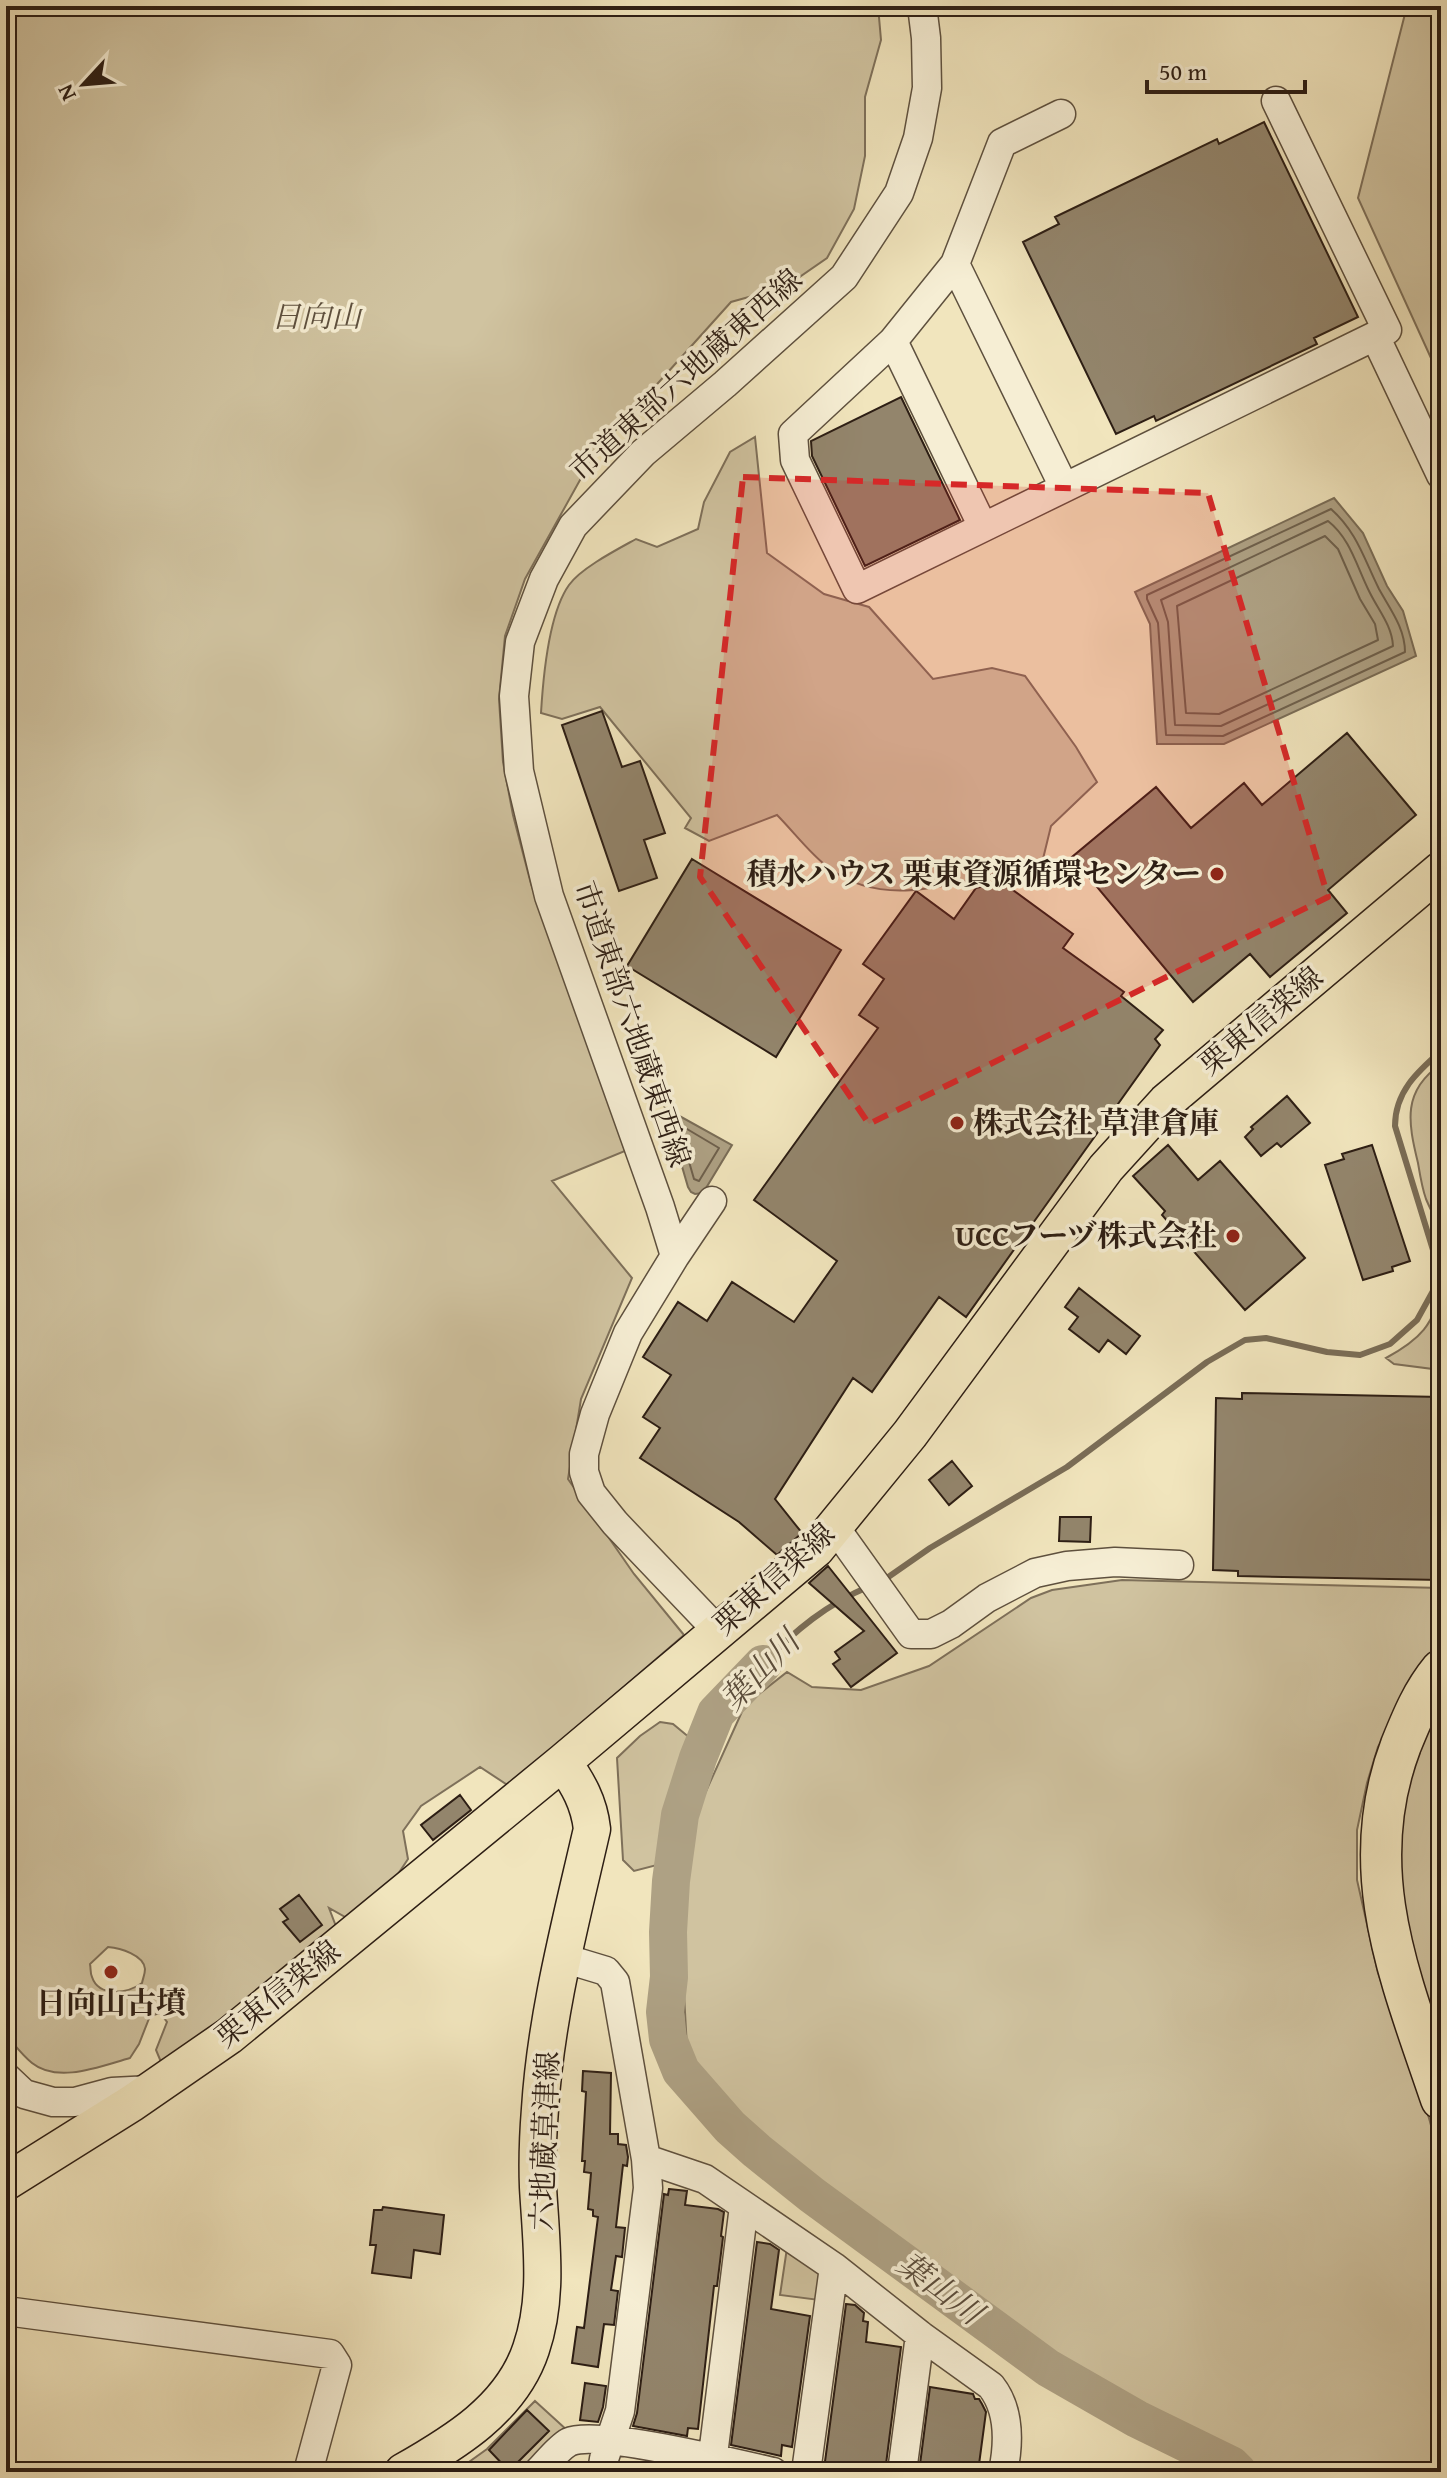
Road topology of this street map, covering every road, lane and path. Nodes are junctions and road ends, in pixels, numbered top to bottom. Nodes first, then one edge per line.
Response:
1 (922, 6) edge
2 (1276, 101) dead end
3 (1061, 114) dead end
4 (955, 264) junction
5 (1375, 336) junction
6 (893, 341) junction
7 (1441, 475) edge
8 (1064, 487) junction
9 (983, 527) junction
10 (1441, 870) edge
11 (712, 1201) dead end
12 (675, 1256) junction
13 (834, 1526) junction
14 (1179, 1565) dead end
15 (717, 1630) junction
16 (1441, 1670) edge
17 (563, 1762) junction
18 (563, 1958) junction
19 (6, 2077) edge
20 (151, 2090) junction
21 (1441, 2099) edge
22 (646, 2159) junction
23 (6, 2182) edge
24 (744, 2206) junction
25 (834, 2267) junction
26 (6, 2311) edge
27 (920, 2335) junction
28 (611, 2440) junction
29 (706, 2465) edge
30 (308, 2472) edge
31 (403, 2472) edge
32 (538, 2472) edge
33 (602, 2472) edge
34 (773, 2472) edge
35 (806, 2472) edge
36 (902, 2472) edge
37 (1003, 2472) edge

1 - 12 street, 市道東部六地蔵東西線
2 - 5 street
3 - 4 street
4 - 6 street
4 - 8 street
5 - 7 street
5 - 8 street
6 - 9 street
6 - 9 street
8 - 9 street
10 - 13 main road, 栗東信楽線
11 - 12 street
12 - 15 street
13 - 14 street
13 - 15 main road, 栗東信楽線
15 - 17 main road, 栗東信楽線
16 - 21 highway
17 - 18 main road, 六地蔵草津線
17 - 20 main road, 栗東信楽線
18 - 22 street
18 - 31 main road, 六地蔵草津線
19 - 20 street
20 - 23 main road, 栗東信楽線
22 - 24 street
22 - 28 street
24 - 25 street
24 - 29 street
25 - 27 street
25 - 35 street
26 - 30 street
27 - 36 street
27 - 37 street
28 - 29 street
28 - 32 street
28 - 33 street
29 - 34 street

